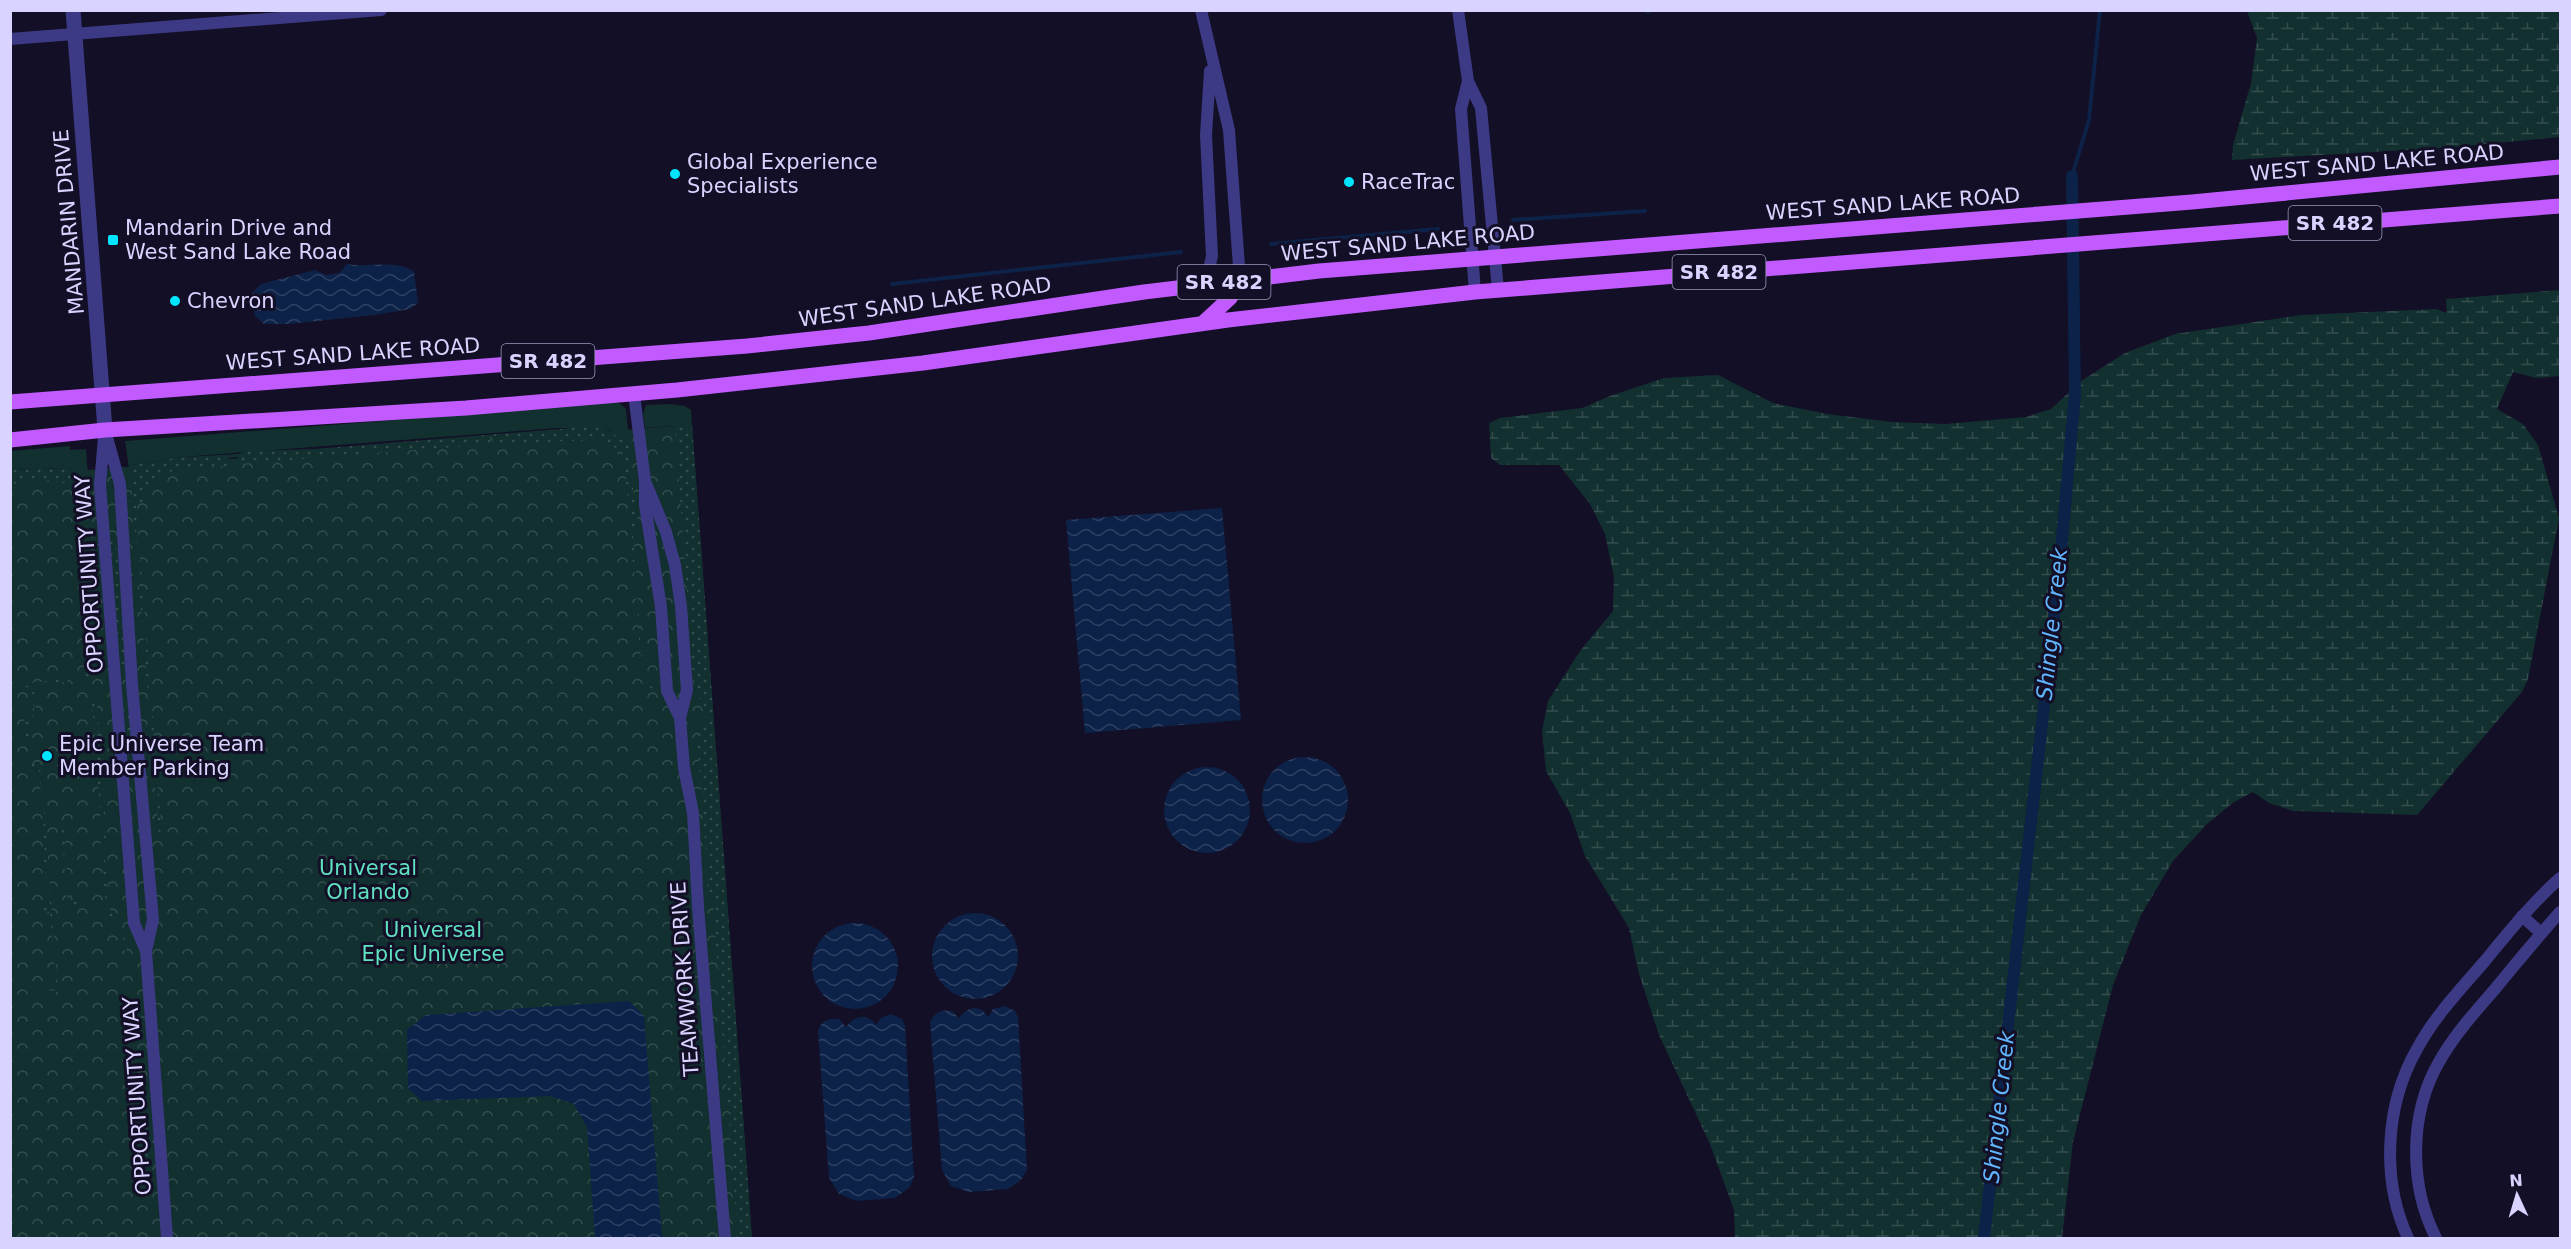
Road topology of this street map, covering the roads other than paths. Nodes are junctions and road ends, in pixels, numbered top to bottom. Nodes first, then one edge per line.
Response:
1 (73, 10) edge
2 (381, 10) edge
3 (1201, 10) edge
4 (1458, 10) edge
5 (75, 34) junction
6 (10, 39) edge
7 (1211, 61) junction
8 (1468, 81) junction
9 (1487, 155) junction
10 (1464, 157) junction
11 (2560, 167) edge
12 (2560, 206) edge
13 (1494, 256) junction
14 (1472, 258) junction
15 (1240, 280) junction
16 (1195, 285) junction
17 (1498, 290) junction
18 (1475, 292) junction
19 (1201, 323) junction
20 (634, 394) junction
21 (104, 395) junction
22 (10, 402) edge
23 (105, 430) junction
24 (10, 440) edge
25 (645, 480) junction
26 (680, 718) junction
27 (2560, 878) edge
28 (2560, 912) edge
29 (2522, 916) junction
30 (2541, 933) junction
31 (146, 951) junction
32 (167, 1239) edge
33 (725, 1239) edge
34 (2408, 1239) edge
35 (2436, 1239) edge

1 - 5 street, MANDARIN DRIVE
2 - 5 street
3 - 7 street
4 - 8 street
5 - 6 street
5 - 21 street, MANDARIN DRIVE
7 - 15 street
7 - 16 street
8 - 9 street
8 - 10 street
9 - 10 street
9 - 13 street
10 - 14 street
11 - 13 main road, WEST SAND LAKE ROAD / SR 482
12 - 17 main road, SR 482
13 - 14 main road, WEST SAND LAKE ROAD / SR 482
13 - 17 street
14 - 15 main road, WEST SAND LAKE ROAD / SR 482
14 - 18 street
15 - 16 main road, WEST SAND LAKE ROAD / SR 482
15 - 19 main road
16 - 21 main road, WEST SAND LAKE ROAD / SR 482
17 - 18 main road, SR 482
18 - 19 main road, SR 482
19 - 20 main road, SR 482
20 - 23 main road, SR 482
20 - 25 street, TEAMWORK DRIVE
21 - 22 main road, WEST SAND LAKE ROAD / SR 482
21 - 23 street, MANDARIN DRIVE
23 - 24 main road, SR 482
23 - 31 street, OPPORTUNITY WAY
23 - 31 street, OPPORTUNITY WAY
25 - 26 street, TEAMWORK DRIVE
25 - 26 street, TEAMWORK DRIVE
26 - 33 street, TEAMWORK DRIVE
27 - 29 street
28 - 30 street
29 - 30 street
29 - 34 street
30 - 35 street
31 - 32 street, OPPORTUNITY WAY

